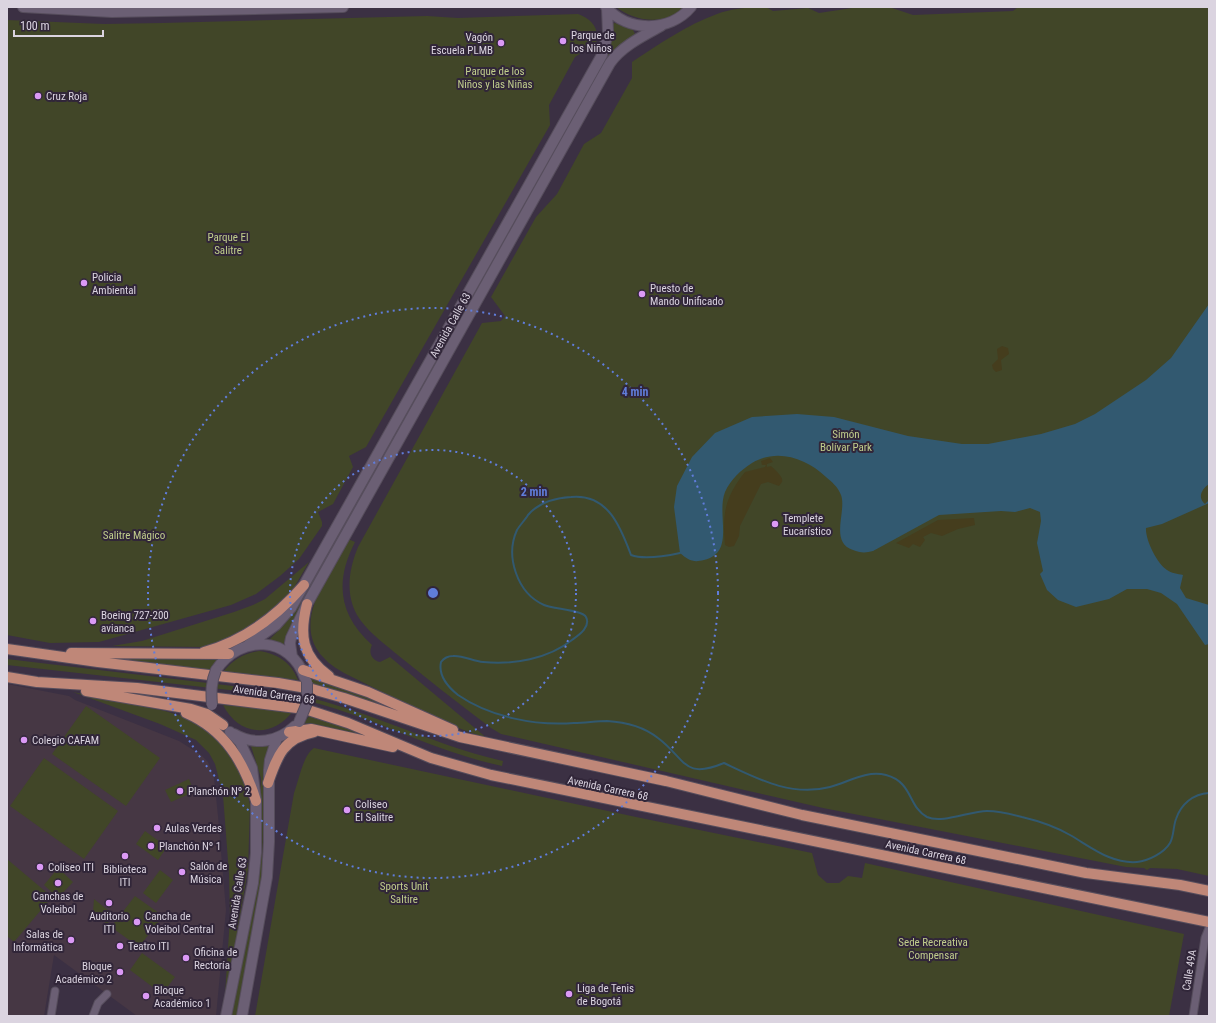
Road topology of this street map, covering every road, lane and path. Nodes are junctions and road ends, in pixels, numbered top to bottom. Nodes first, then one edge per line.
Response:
1 (22, 7) edge
2 (343, 7) edge
3 (698, 7) edge
4 (607, 8) edge
5 (131, 9) edge
6 (689, 10) edge
7 (661, 26) junction
8 (417, 383) junction
9 (428, 389) junction
10 (304, 585) junction
11 (307, 604) junction
12 (248, 645) junction
13 (7, 649) edge
14 (41, 654) junction
15 (229, 654) junction
16 (192, 655) junction
17 (292, 656) junction
18 (302, 670) junction
19 (7, 677) edge
20 (37, 682) junction
21 (338, 682) junction
22 (166, 705) junction
23 (227, 728) junction
24 (289, 732) junction
25 (324, 732) junction
26 (277, 738) junction
27 (477, 741) junction
28 (413, 751) junction
29 (268, 783) junction
30 (256, 801) junction
31 (1209, 891) edge
32 (1209, 922) edge
33 (1209, 928) edge
34 (55, 991) dead end
35 (106, 994) dead end
36 (51, 1016) edge
37 (93, 1016) edge
38 (226, 1016) edge
39 (242, 1016) edge
40 (1193, 1016) edge

1 - 5 main road
2 - 5 main road
3 - 6 main road, Avenida Calle 63
4 - 7 main road
4 - 8 main road, Avenida Calle 63
6 - 7 main road, Avenida Calle 63
7 - 9 main road, Avenida Calle 63
8 - 9 main road
8 - 10 main road, Avenida Calle 63
9 - 11 main road, Avenida Calle 63
10 - 12 main road, Avenida Calle 63
10 - 16 main road
11 - 17 main road, Avenida Calle 63
11 - 21 main road
12 - 15 main road
12 - 17 main road
13 - 14 main road, Avenida Carrera 68
14 - 16 main road
14 - 27 main road, Avenida Carrera 68
15 - 16 main road
15 - 23 main road, bridge
17 - 18 main road
18 - 21 main road
18 - 24 main road, bridge
19 - 20 main road, Avenida Carrera 68
20 - 22 main road
20 - 28 main road, Avenida Carrera 68
21 - 27 main road
22 - 23 main road
22 - 30 main road
23 - 26 main road
23 - 30 main road, Avenida Calle 63
24 - 25 main road
24 - 26 main road
25 - 28 main road
25 - 29 main road
26 - 29 main road
27 - 31 main road, Avenida Carrera 68
28 - 32 main road, Avenida Carrera 68
29 - 39 main road
30 - 38 main road, Avenida Calle 63
33 - 40 street, Calle 49A
34 - 36 street
35 - 37 street

